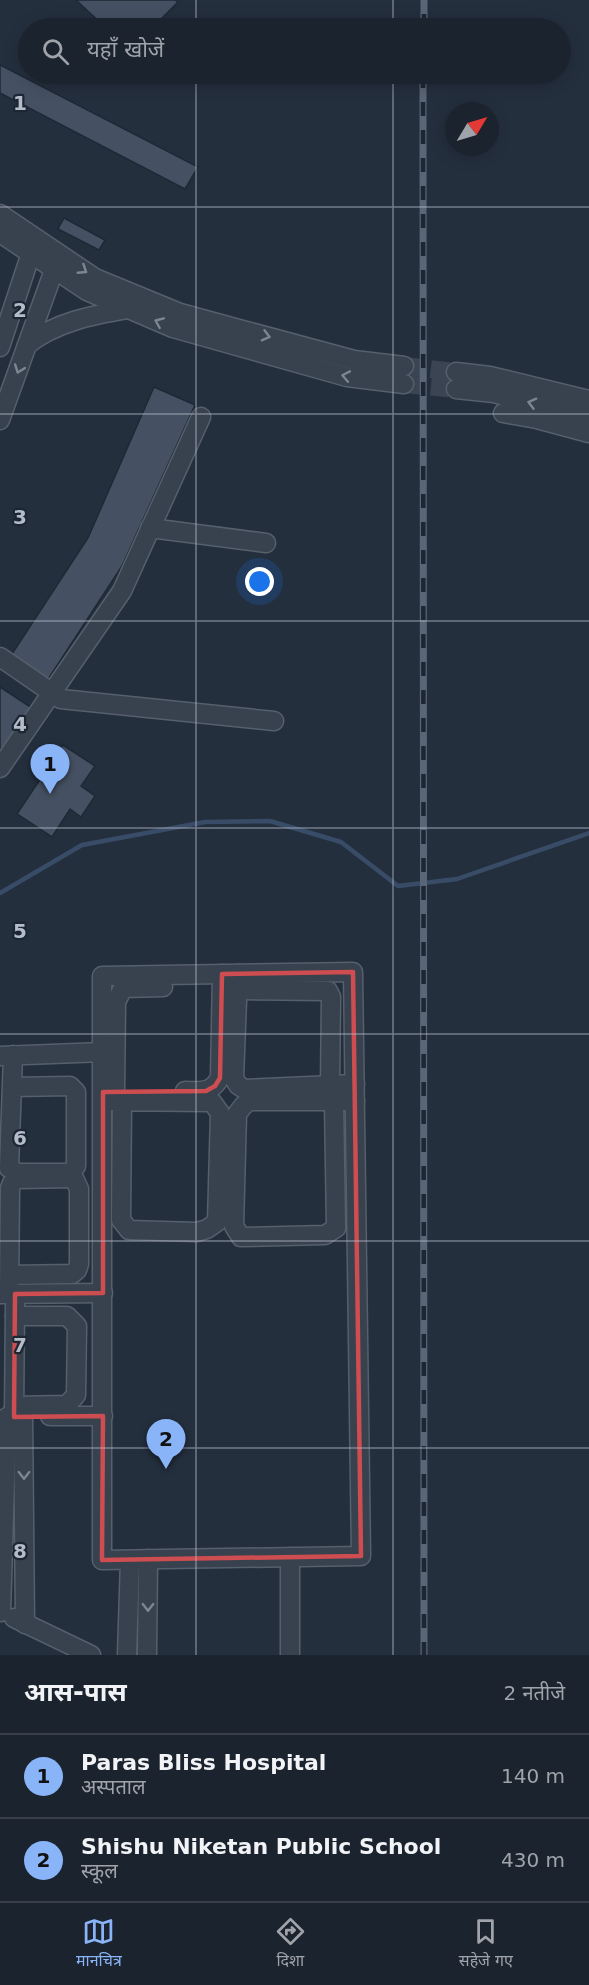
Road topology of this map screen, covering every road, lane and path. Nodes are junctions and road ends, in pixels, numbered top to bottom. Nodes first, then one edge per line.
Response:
1 (0, 214) edge
2 (0, 233) edge
3 (33, 246) junction
4 (57, 262) junction
5 (128, 309) junction
6 (27, 345) junction
7 (0, 347) edge
8 (589, 400) edge
9 (503, 413) dead end
10 (201, 417) dead end
11 (589, 418) edge
12 (0, 420) edge
13 (589, 433) edge
14 (150, 528) junction
15 (266, 543) dead end
16 (0, 657) edge
17 (52, 693) junction
18 (274, 721) dead end
19 (0, 768) edge
20 (229, 981) junction
21 (102, 1052) junction
22 (6, 1055) edge
23 (12, 1087) junction
24 (355, 1092) junction
25 (332, 1093) junction
26 (110, 1096) junction
27 (9, 1275) junction
28 (103, 1293) junction
29 (8, 1294) edge
30 (15, 1316) junction
31 (12, 1415) edge
32 (103, 1416) junction
33 (290, 1557) junction
34 (139, 1560) junction
35 (0, 1612) edge
36 (25, 1624) junction
37 (90, 1655) edge
38 (127, 1655) edge
39 (147, 1655) edge
40 (290, 1655) edge

1 - 3 street
2 - 3 street
3 - 4 street
3 - 7 street
4 - 5 street
4 -> 5 street
4 - 6 street
5 - 6 street
6 -> 12 street
11 -> 8 street
9 - 13 street
10 - 14 street
14 - 15 street
14 - 17 street
16 - 17 street
17 - 18 street
17 - 19 street
20 - 21 street
20 - 24 street
20 - 25 street
20 - 25 street
20 - 26 street
20 - 26 street
21 - 22 street
21 - 26 street
22 - 23 street
23 - 23 street
24 - 25 street
24 - 33 street
25 - 25 street
26 - 26 street
26 - 28 street
27 - 27 street
27 - 29 street
28 - 29 street
28 - 32 street
29 - 30 street
30 - 31 street
30 - 31 street
31 - 32 street
31 - 35 street
31 -> 36 street
32 - 34 street
33 - 34 street
33 - 40 street
34 - 38 street
34 -> 39 street
35 - 36 street
36 - 37 street

